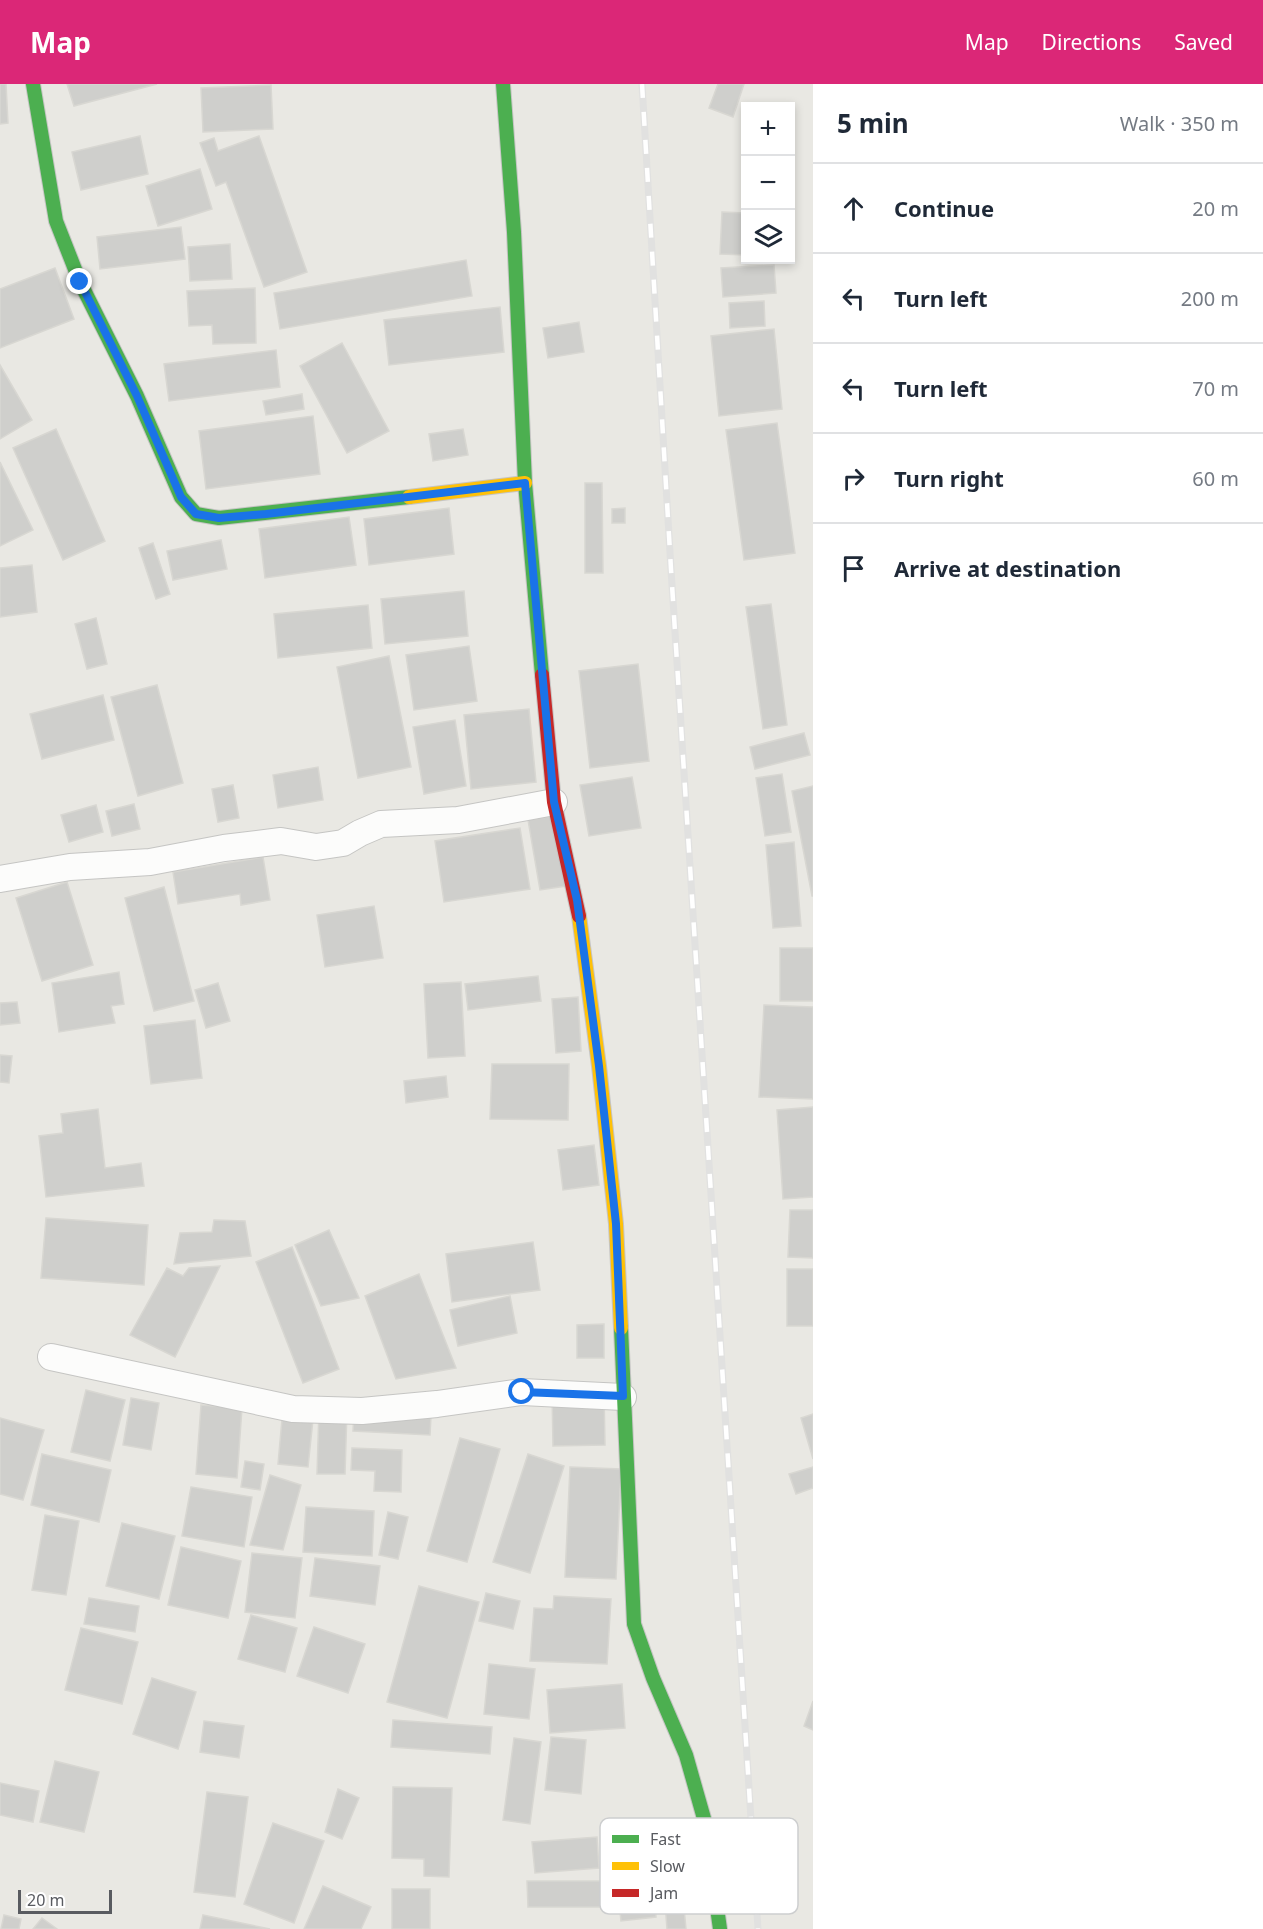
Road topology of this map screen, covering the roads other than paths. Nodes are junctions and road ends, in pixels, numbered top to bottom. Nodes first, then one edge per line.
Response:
1 (33, 84) edge
2 (503, 84) edge
3 (525, 483) junction
4 (554, 802) junction
5 (0, 879) edge
6 (51, 1357) dead end
7 (623, 1396) junction
8 (703, 1818) edge
9 (718, 1914) edge
10 (720, 1929) edge

1 - 3 street
2 - 3 street
3 - 4 street
4 - 5 street
4 - 7 street
6 - 7 street
7 - 8 street
9 - 10 street

